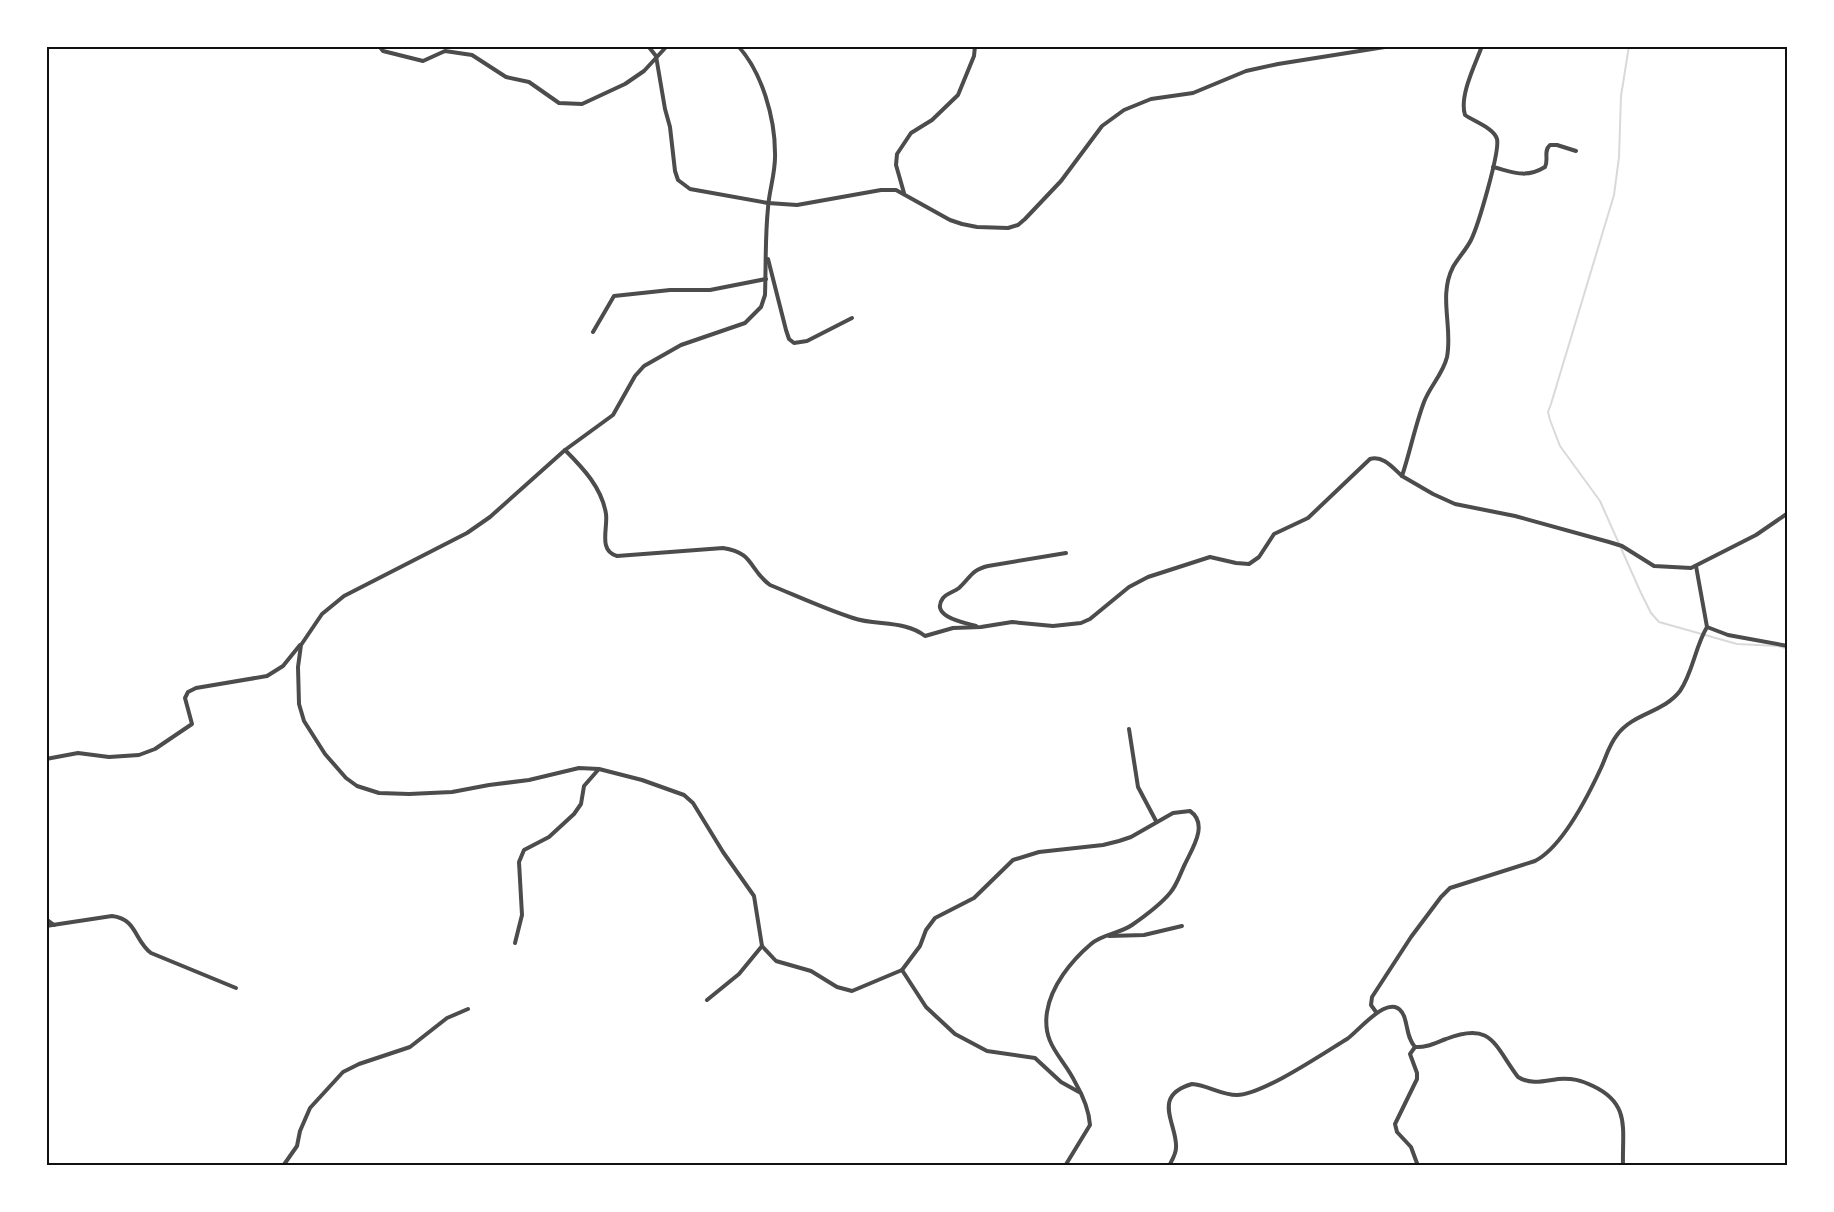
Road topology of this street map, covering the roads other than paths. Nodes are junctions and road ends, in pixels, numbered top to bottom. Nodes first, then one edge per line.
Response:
1 (379, 46) edge
2 (648, 46) edge
3 (667, 46) edge
4 (738, 46) edge
5 (975, 46) edge
6 (1391, 46) edge
7 (1418, 46) edge
8 (1440, 46) edge
9 (1482, 46) edge
10 (656, 56) junction
11 (1576, 151) dead end
12 (1493, 167) junction
13 (904, 193) junction
14 (768, 204) junction
15 (766, 252) junction
16 (766, 279) junction
17 (852, 318) dead end
18 (593, 332) dead end
19 (565, 450) junction
20 (1402, 476) junction
21 (1788, 513) edge
22 (1066, 553) dead end
23 (1696, 566) junction
24 (981, 627) junction
25 (1707, 627) junction
26 (301, 645) junction
27 (1788, 646) edge
28 (1129, 729) dead end
29 (46, 759) edge
30 (598, 770) junction
31 (1156, 821) junction
32 (46, 919) edge
33 (54, 925) junction
34 (46, 926) edge
35 (1182, 926) dead end
36 (1107, 936) junction
37 (515, 943) dead end
38 (762, 946) junction
39 (902, 970) junction
40 (236, 988) dead end
41 (707, 1000) dead end
42 (468, 1009) dead end
43 (1376, 1012) junction
44 (1415, 1047) junction
45 (1080, 1093) junction
46 (283, 1166) edge
47 (1065, 1166) edge
48 (1169, 1166) edge
49 (1418, 1166) edge
50 (1623, 1166) edge

1 - 10 street
2 - 10 street
3 - 10 street
4 - 14 street
5 - 13 street
6 - 13 street
7 - 8 street
9 - 12 street
10 - 14 street
11 - 12 street
12 - 20 street
13 - 14 street
14 - 15 street
15 - 16 street
15 - 17 street
16 - 18 street
16 - 19 street
19 - 24 street
19 - 26 street
20 - 23 street
20 - 24 street
21 - 23 street
22 - 24 street
23 - 25 street
25 - 27 street
25 - 43 street
26 - 29 street
26 - 30 street
28 - 31 street
30 - 37 street
30 - 38 street
31 - 36 street
31 - 39 street
32 - 33 street
33 - 34 street
33 - 40 street
35 - 36 street
36 - 45 street
38 - 39 street
38 - 41 street
39 - 45 street
42 - 46 street
43 - 44 street
43 - 48 street
44 - 49 street
44 - 50 street
45 - 47 street

